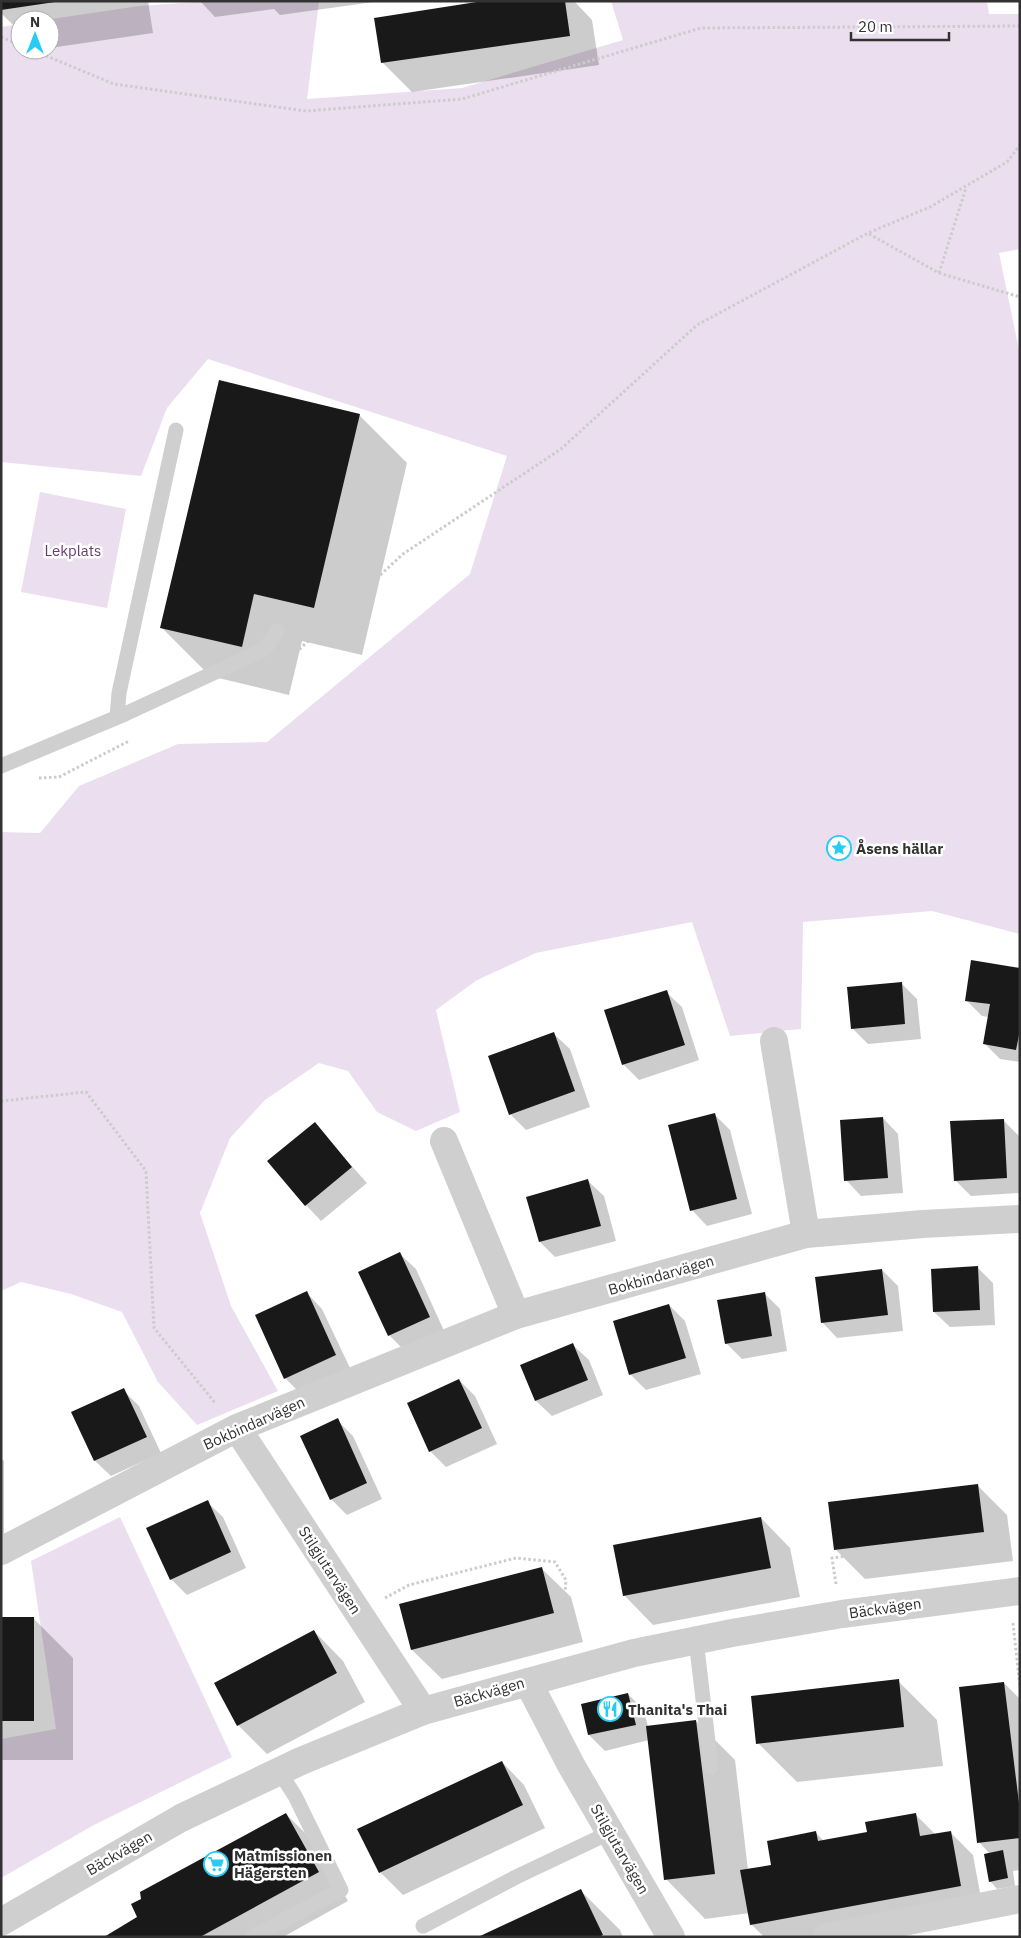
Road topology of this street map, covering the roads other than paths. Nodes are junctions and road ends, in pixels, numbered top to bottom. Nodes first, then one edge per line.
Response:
1 (176, 430) dead end
2 (277, 631) dead end
3 (117, 717) junction
4 (1, 766) edge
5 (774, 1041) dead end
6 (444, 1141) dead end
7 (1020, 1219) edge
8 (806, 1234) junction
9 (516, 1315) junction
10 (237, 1428) junction
11 (1, 1551) edge
12 (1015, 1592) edge
13 (696, 1640) junction
14 (528, 1682) junction
15 (423, 1711) junction
16 (711, 1767) road end
17 (279, 1772) junction
18 (611, 1832) junction
19 (1020, 1899) edge
20 (1, 1922) edge
21 (423, 1926) dead end
22 (252, 1937) edge
23 (671, 1937) edge
24 (827, 1937) edge

1 - 3 lane
2 - 3 lane
3 - 4 lane
5 - 8 street
6 - 9 street
7 - 8 street, Bokbindarvägen
8 - 9 street, Bokbindarvägen
9 - 10 street, Bokbindarvägen
10 - 11 street, Bokbindarvägen
10 - 15 street, Stilgjutarvägen
12 - 13 street, Bäckvägen
13 - 14 street, Bäckvägen
13 - 16 lane
14 - 15 street, Bäckvägen
14 - 18 street, Stilgjutarvägen
15 - 17 street, Bäckvägen
17 - 20 street, Bäckvägen
17 - 22 lane
18 - 21 lane
18 - 23 street, Stilgjutarvägen
19 - 24 street

